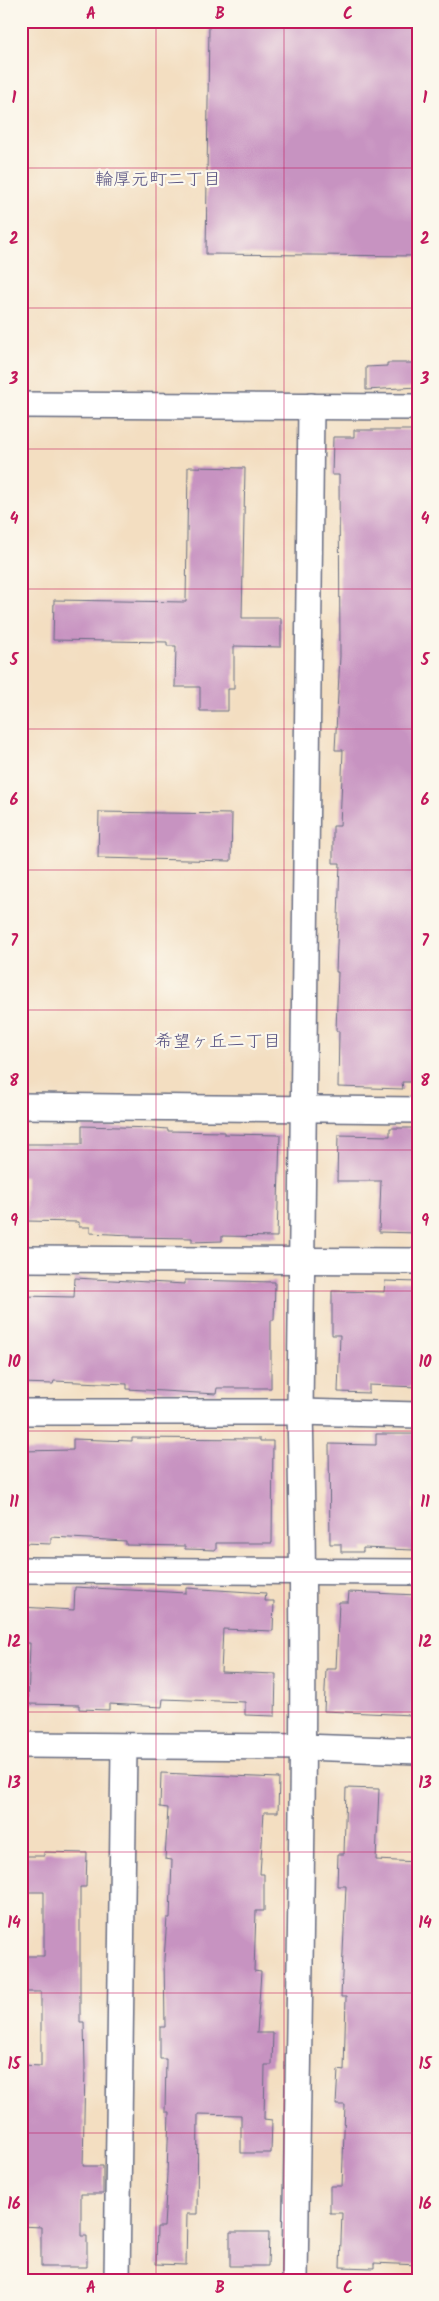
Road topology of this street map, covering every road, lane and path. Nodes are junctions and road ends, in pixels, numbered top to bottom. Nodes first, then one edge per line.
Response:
1 (21, 406) edge
2 (310, 406) junction
3 (418, 407) edge
4 (21, 1106) edge
5 (303, 1109) junction
6 (418, 1110) edge
7 (21, 1259) edge
8 (302, 1259) junction
9 (418, 1261) edge
10 (21, 1412) edge
11 (300, 1412) junction
12 (418, 1415) edge
13 (21, 1570) edge
14 (304, 1572) junction
15 (418, 1572) edge
16 (21, 1745) edge
17 (124, 1747) junction
18 (303, 1747) junction
19 (418, 1751) edge
20 (117, 2280) edge
21 (295, 2280) edge

1 - 2 street
2 - 3 street
2 - 5 street
4 - 5 street
5 - 6 street
5 - 8 street
7 - 8 street
8 - 9 street
8 - 11 street
10 - 11 street
11 - 12 street
11 - 14 street
13 - 14 street
14 - 15 street
14 - 18 street
16 - 17 street
17 - 18 street
17 - 20 street
18 - 19 street
18 - 21 street

